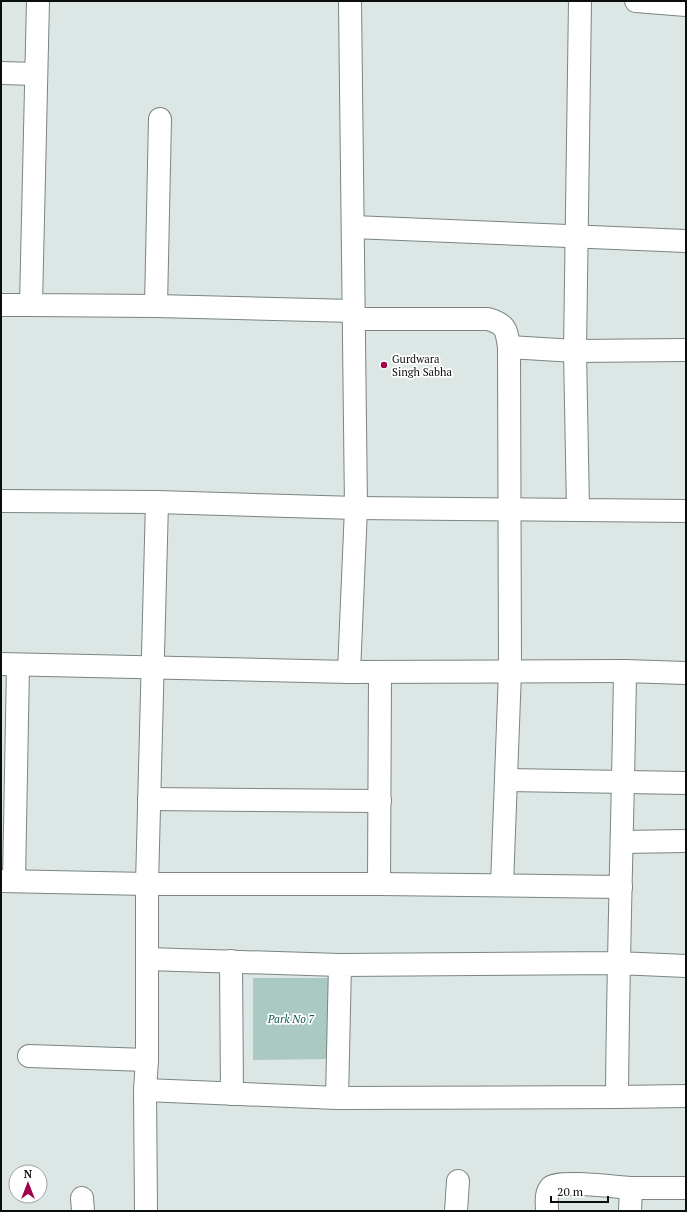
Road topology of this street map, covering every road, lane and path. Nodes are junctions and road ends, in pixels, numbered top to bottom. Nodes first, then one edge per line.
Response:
1 (38, 1) edge
2 (350, 1) edge
3 (580, 1) edge
4 (636, 1) edge
5 (686, 5) edge
6 (1, 73) edge
7 (36, 74) junction
8 (160, 119) dead end
9 (353, 227) junction
10 (577, 237) junction
11 (686, 241) edge
12 (1, 305) edge
13 (31, 306) junction
14 (156, 306) junction
15 (354, 315) junction
16 (509, 347) junction
17 (686, 350) edge
18 (575, 351) junction
19 (1, 501) edge
20 (157, 502) junction
21 (356, 508) junction
22 (510, 510) junction
23 (578, 510) junction
24 (686, 511) edge
25 (9, 664) edge
26 (152, 668) junction
27 (625, 670) junction
28 (510, 671) junction
29 (349, 672) junction
30 (380, 672) junction
31 (686, 673) edge
32 (506, 780) junction
33 (623, 782) junction
34 (686, 783) edge
35 (149, 799) junction
36 (380, 801) junction
37 (686, 841) edge
38 (622, 842) junction
39 (8, 881) edge
40 (146, 884) junction
41 (379, 884) junction
42 (502, 886) junction
43 (621, 887) junction
44 (147, 959) junction
45 (231, 960) junction
46 (618, 963) junction
47 (340, 965) junction
48 (686, 966) edge
49 (29, 1056) dead end
50 (147, 1060) junction
51 (145, 1090) junction
52 (232, 1094) junction
53 (686, 1096) edge
54 (617, 1097) junction
55 (337, 1098) junction
56 (458, 1180) dead end
57 (631, 1188) junction
58 (686, 1188) edge
59 (146, 1211) edge
60 (456, 1211) edge
61 (547, 1211) edge
62 (630, 1211) edge

1 - 7 street
2 - 9 street
3 - 10 street
4 - 5 street
6 - 7 street
7 - 13 street
8 - 14 street
9 - 10 street
9 - 15 street
10 - 11 street
10 - 18 street
12 - 13 street
13 - 14 street
14 - 15 street
15 - 16 street
15 - 21 street
16 - 18 street
16 - 22 street
17 - 18 street
18 - 23 street
19 - 20 street
20 - 21 street
20 - 26 street
21 - 22 street
21 - 29 street
22 - 23 street
22 - 28 street
23 - 24 street
25 - 26 street
25 - 39 street
26 - 29 street
26 - 35 street
27 - 28 street
27 - 31 street
27 - 33 street
28 - 30 street
28 - 32 street
29 - 30 street
30 - 36 street
32 - 33 street
32 - 42 street
33 - 34 street
33 - 38 street
35 - 36 street
35 - 40 street
36 - 41 street
37 - 38 street
38 - 43 street
39 - 40 street
40 - 41 street
40 - 44 street
41 - 42 street
42 - 43 street
43 - 46 street
44 - 45 street
44 - 50 street
45 - 47 street
45 - 52 street
46 - 47 street
46 - 48 street
46 - 54 street
47 - 55 street
49 - 50 street
50 - 51 street
51 - 52 street
51 - 59 street
52 - 55 street
53 - 54 street
54 - 55 street
56 - 60 street
57 - 58 street
57 - 61 street
57 - 62 street

